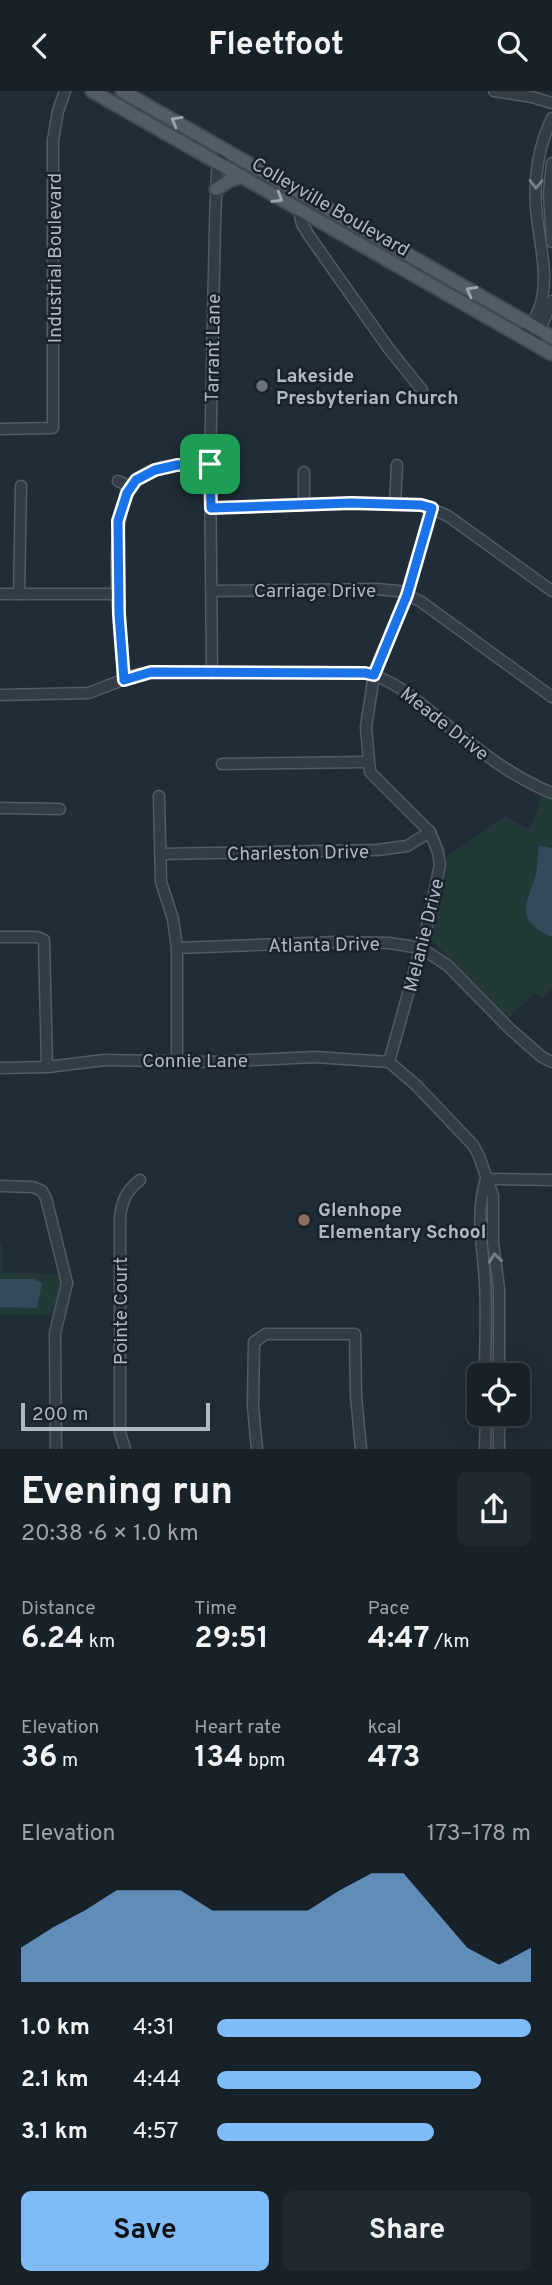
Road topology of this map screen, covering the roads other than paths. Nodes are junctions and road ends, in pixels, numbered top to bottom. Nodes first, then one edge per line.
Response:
1 (65, 91) edge
2 (92, 91) edge
3 (122, 91) edge
4 (494, 91) edge
5 (552, 103) edge
6 (552, 118) edge
7 (225, 150) junction
8 (219, 163) junction
9 (552, 163) edge
10 (242, 176) junction
11 (216, 190) junction
12 (299, 211) junction
13 (548, 241) edge
14 (552, 301) edge
15 (541, 331) edge
16 (528, 341) junction
17 (552, 354) edge
18 (422, 390) dead end
19 (0, 429) edge
20 (210, 464) junction
21 (397, 465) dead end
22 (304, 472) dead end
23 (118, 481) dead end
24 (21, 487) dead end
25 (131, 487) junction
26 (394, 504) junction
27 (304, 505) junction
28 (211, 508) junction
29 (432, 508) junction
30 (212, 591) junction
31 (552, 591) edge
32 (0, 594) edge
33 (19, 594) junction
34 (118, 594) junction
35 (407, 595) junction
36 (212, 673) junction
37 (374, 675) junction
38 (124, 680) junction
39 (0, 695) edge
40 (552, 697) edge
41 (368, 762) junction
42 (222, 764) dead end
43 (552, 793) edge
44 (159, 796) dead end
45 (0, 808) edge
46 (60, 809) dead end
47 (430, 832) junction
48 (160, 854) junction
49 (0, 937) edge
50 (177, 948) junction
51 (421, 948) junction
52 (177, 1061) junction
53 (389, 1062) junction
54 (552, 1062) edge
55 (0, 1067) edge
56 (47, 1067) junction
57 (486, 1179) junction
58 (140, 1180) dead end
59 (552, 1180) edge
60 (0, 1187) edge
61 (485, 1295) junction
62 (499, 1296) junction
63 (485, 1355) junction
64 (499, 1355) junction
65 (485, 1363) edge
66 (499, 1363) edge
67 (486, 1426) edge
68 (499, 1426) edge
69 (56, 1448) edge
70 (125, 1448) edge
71 (257, 1448) edge
72 (361, 1448) edge
73 (485, 1448) edge
74 (499, 1448) edge

1 - 19 street, Industrial Boulevard
2 - 8 main road, Colleyville Boulevard
7 -> 3 main road, Colleyville Boulevard
4 - 5 street
6 -> 13 street
7 - 8 street, Tarrant Lane
15 -> 7 main road, Colleyville Boulevard
8 - 10 main road, Colleyville Boulevard
8 - 11 street, Tarrant Lane
9 - 13 street
10 - 11 main road
10 -> 12 main road, Colleyville Boulevard
11 - 20 street, Tarrant Lane
12 - 16 main road, Colleyville Boulevard
12 - 18 street
13 - 15 street
14 - 15 street
15 - 16 street
16 - 17 main road, Colleyville Boulevard
20 - 25 street
20 - 28 street, Tarrant Lane
21 - 26 street
22 - 27 street
23 - 25 street
24 - 33 street
25 - 34 street
26 - 27 street
26 - 29 street
27 - 28 street
28 - 30 street, Tarrant Lane
29 - 31 street
29 - 35 street
30 - 35 street, Carriage Drive
30 - 36 street, Tarrant Lane
32 - 33 street
33 - 34 street
34 - 38 street
35 - 37 street
35 - 40 street, Carriage Drive
36 - 37 street, Meade Drive
36 - 38 street, Meade Drive
37 - 41 street
37 - 43 street, Meade Drive
38 - 39 street, Meade Drive
41 - 42 street
41 - 47 street, Melanie Drive
44 - 48 street
45 - 46 street
47 - 48 street, Charleston Drive
47 - 51 street, Melanie Drive
48 - 50 street
49 - 56 street
50 - 51 street, Atlanta Drive
50 - 52 street
51 - 53 street, Melanie Drive
51 - 54 street, Atlanta Drive
52 - 53 street, Connie Lane
52 - 56 street, Connie Lane
53 - 57 street
55 - 56 street, Connie Lane
57 - 59 street
57 - 61 street
62 -> 57 street
58 - 70 street, Pointe Court
60 - 69 street
61 - 62 street
61 - 63 street
62 - 64 street
63 - 64 street
63 - 65 street
64 - 66 street
67 - 73 street
68 - 74 street
71 - 72 street

